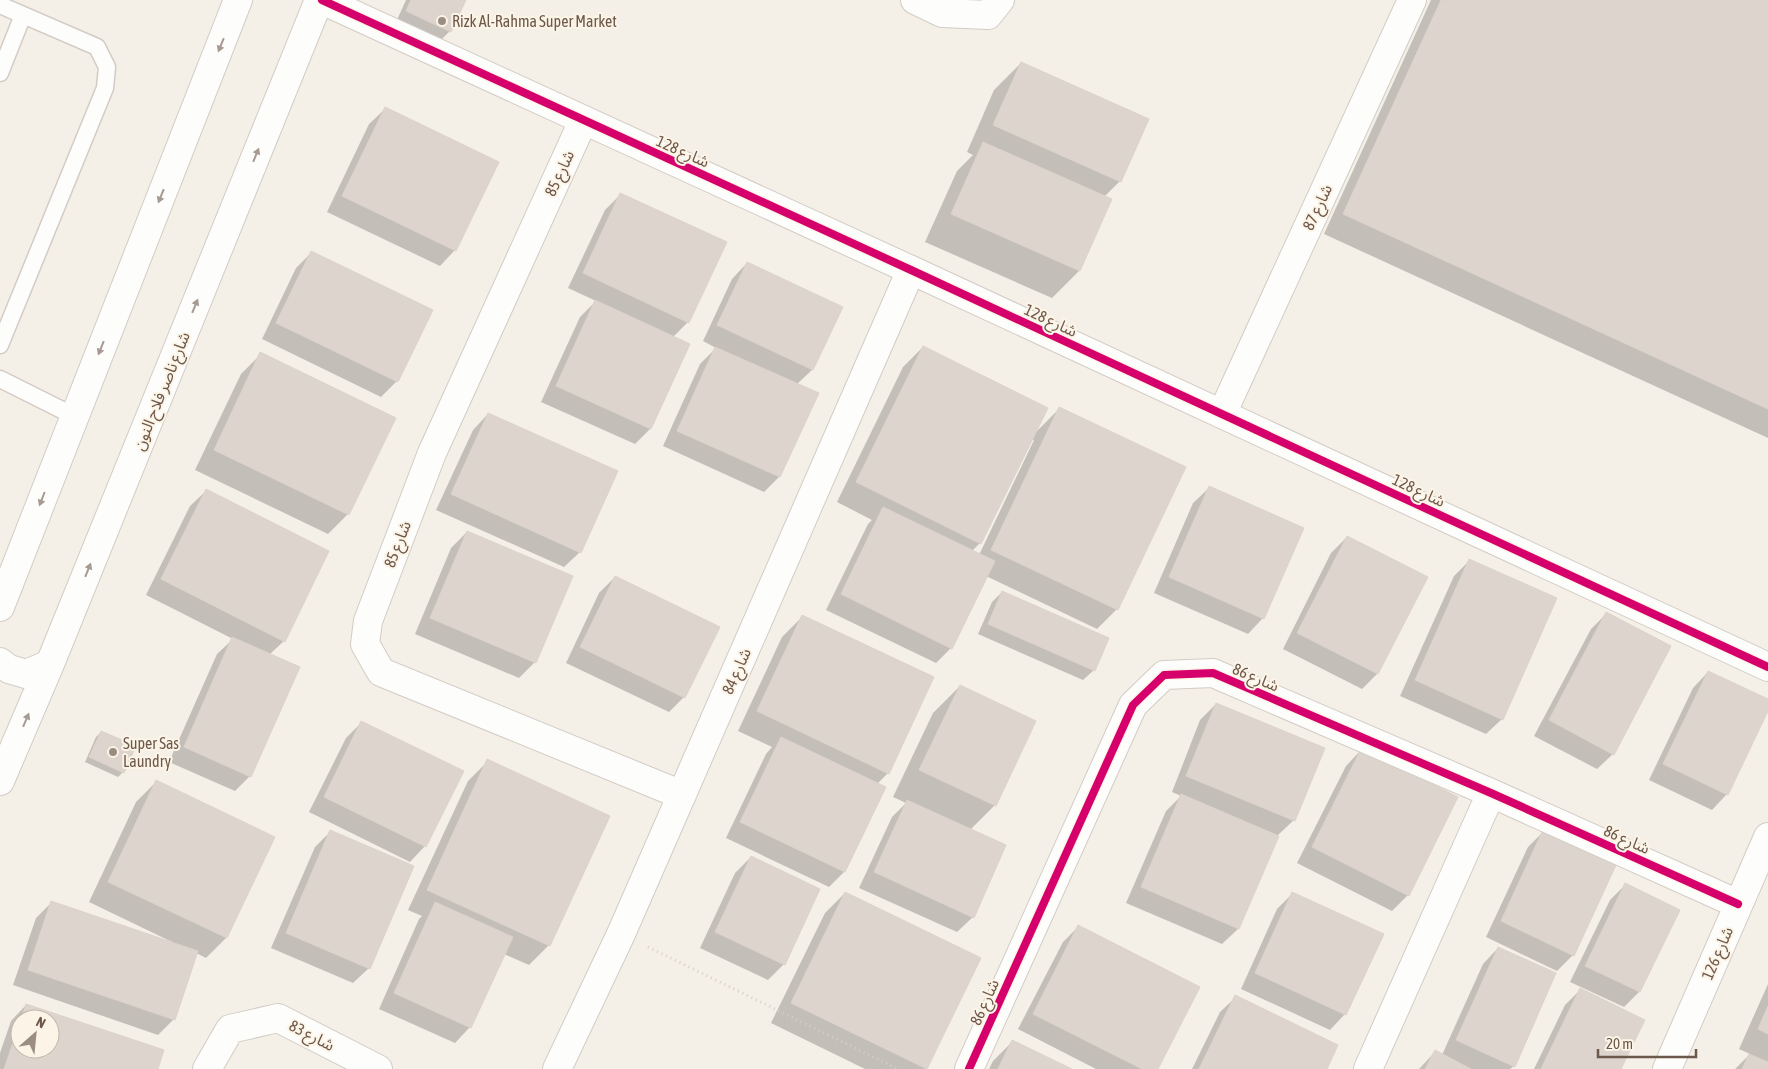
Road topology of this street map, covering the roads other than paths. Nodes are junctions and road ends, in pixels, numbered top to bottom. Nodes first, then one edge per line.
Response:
1 (320, 0) edge
2 (915, 0) edge
3 (1000, 0) edge
4 (1412, 0) edge
5 (0, 5) edge
6 (231, 5) edge
7 (23, 15) junction
8 (0, 73) edge
9 (583, 121) junction
10 (911, 270) junction
11 (0, 345) edge
12 (0, 379) edge
13 (1222, 414) junction
14 (74, 416) junction
15 (0, 607) edge
16 (0, 662) edge
17 (50, 664) junction
18 (1768, 667) edge
19 (0, 730) edge
20 (5, 769) edge
21 (1491, 793) junction
22 (682, 795) junction
23 (1768, 837) edge
24 (1738, 904) junction
25 (207, 1069) edge
26 (378, 1069) edge
27 (557, 1069) edge
28 (969, 1069) edge
29 (1368, 1069) edge
30 (1666, 1069) edge

1 - 9 street, شارع 128
17 -> 1 street, شارع ناصر فلاح النون
2 - 3 street
4 - 13 street, شارع 87
5 - 7 lane
6 -> 14 street
7 - 8 lane
7 - 11 lane
9 - 10 street, شارع 128
9 - 22 street, شارع 85
10 - 13 street, شارع 128
10 - 22 street, شارع 84
12 - 14 lane
13 - 18 street, شارع 128
14 -> 15 street
16 - 17 street
20 -> 17 street, شارع ناصر فلاح النون
19 - 20 street
21 - 24 street, شارع 86
21 - 28 street, شارع 86
21 - 29 street
22 - 27 street, شارع 84
23 - 24 street, شارع 126
24 - 30 street, شارع 126
25 - 26 street, شارع 83

